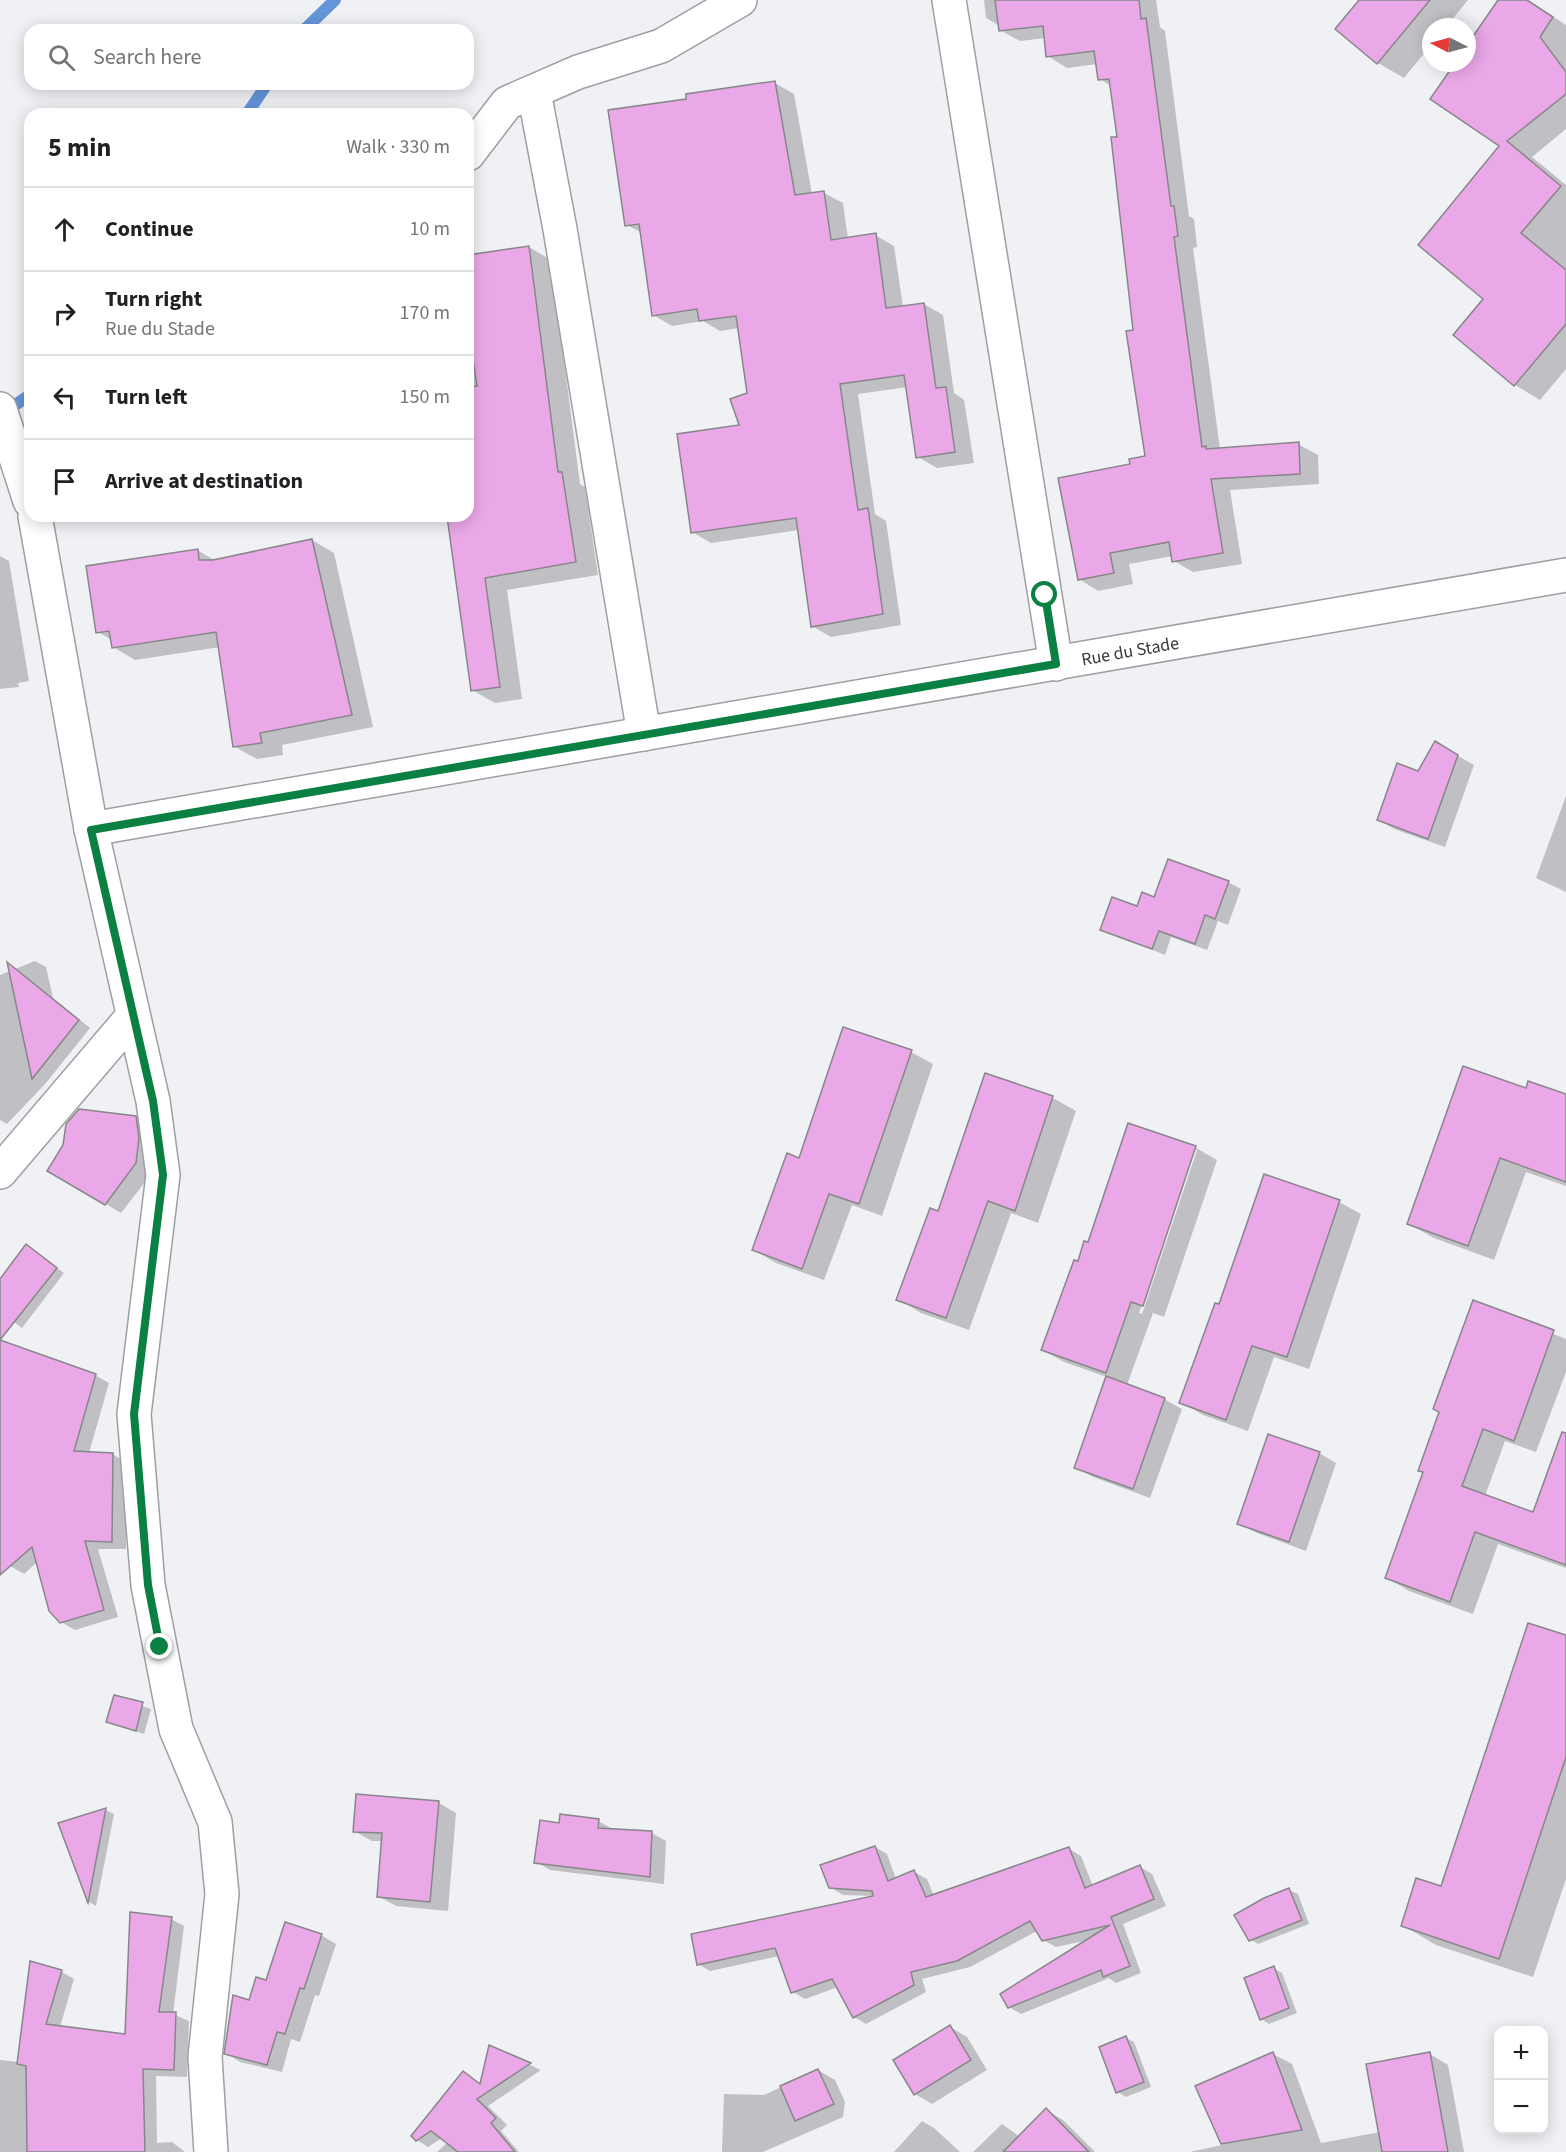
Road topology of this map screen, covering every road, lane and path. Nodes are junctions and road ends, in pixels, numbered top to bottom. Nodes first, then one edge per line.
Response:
1 (740, 0) edge
2 (949, 0) edge
3 (534, 92) junction
4 (474, 146) edge
5 (0, 409) edge
6 (24, 475) edge
7 (39, 522) edge
8 (1566, 575) edge
9 (1056, 664) junction
10 (644, 734) junction
11 (91, 830) junction
12 (133, 1016) junction
13 (0, 1172) edge
14 (211, 2152) edge

1 - 3 street
2 - 9 street
3 - 4 street
3 - 10 street
5 - 6 street
7 - 11 street
8 - 9 street, Rue du Stade
9 - 10 street, Rue du Stade
10 - 11 street, Rue du Stade
11 - 12 street
12 - 13 street
12 - 14 street

